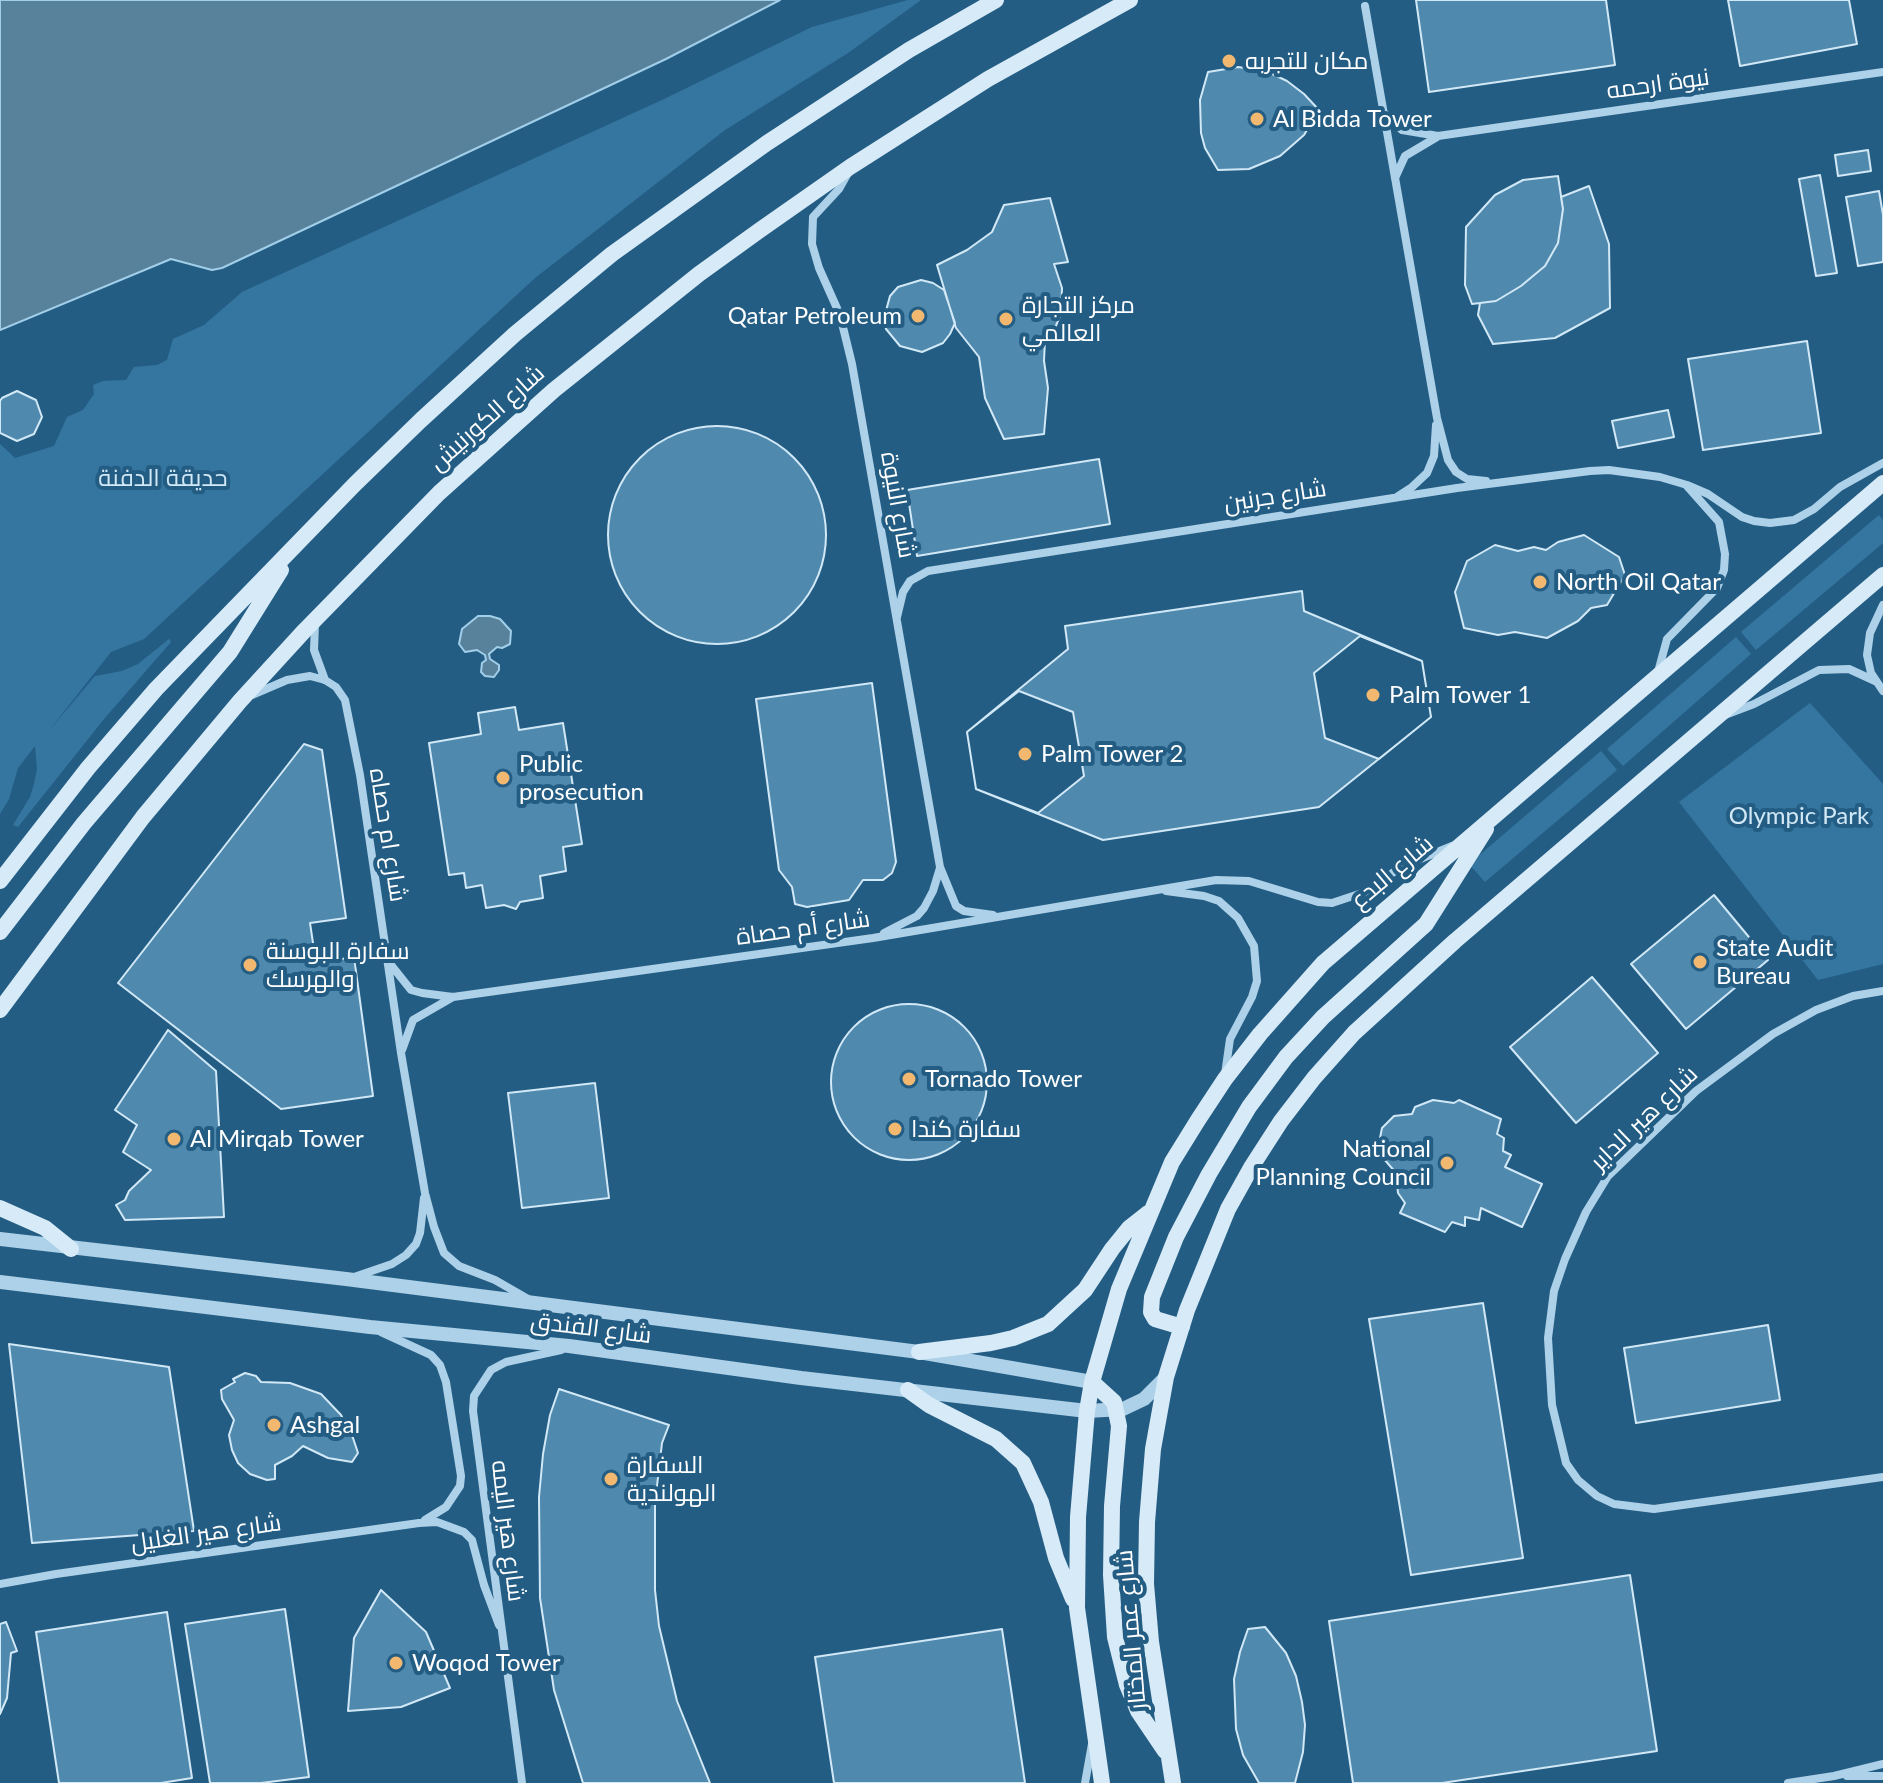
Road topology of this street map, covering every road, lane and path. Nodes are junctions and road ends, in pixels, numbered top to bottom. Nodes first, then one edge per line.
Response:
1 (996, 0) edge
2 (1130, 0) edge
3 (1365, 6) dead end
4 (1883, 72) edge
5 (1383, 112) junction
6 (1438, 136) junction
7 (850, 167) junction
8 (1395, 178) junction
9 (1437, 418) junction
10 (1883, 463) edge
11 (1498, 482) junction
12 (1883, 483) edge
13 (1687, 485) junction
14 (1393, 498) junction
15 (291, 551) junction
16 (1883, 575) edge
17 (1883, 605) edge
18 (897, 617) junction
19 (316, 618) junction
20 (1657, 676) junction
21 (325, 680) junction
22 (1875, 681) junction
23 (1883, 691) edge
24 (240, 701) junction
25 (1719, 718) junction
26 (1496, 815) junction
27 (1463, 842) junction
28 (940, 867) junction
29 (0, 881) edge
30 (1158, 890) junction
31 (1014, 915) junction
32 (0, 932) edge
33 (873, 938) junction
34 (387, 960) junction
35 (1883, 991) edge
36 (453, 997) junction
37 (0, 1010) edge
38 (401, 1053) junction
39 (1225, 1079) junction
40 (425, 1193) junction
41 (0, 1208) edge
42 (1149, 1212) junction
43 (0, 1239) edge
44 (71, 1249) junction
45 (346, 1279) junction
46 (0, 1282) edge
47 (533, 1303) junction
48 (370, 1327) junction
49 (1182, 1327) junction
50 (569, 1346) junction
51 (919, 1352) junction
52 (1166, 1377) junction
53 (1092, 1382) junction
54 (908, 1390) junction
55 (1087, 1411) junction
56 (1117, 1411) junction
57 (1883, 1477) edge
58 (419, 1523) junction
59 (0, 1584) edge
60 (1077, 1608) junction
61 (499, 1625) junction
62 (1095, 1736) junction
63 (1168, 1756) junction
64 (1883, 1764) edge
65 (1834, 1776) junction
66 (1883, 1776) edge
67 (1175, 1781) edge
68 (522, 1783) edge
69 (1085, 1783) edge
70 (1102, 1783) edge
71 (1788, 1783) edge

1 - 15 main road, شارع الكورنيش
2 - 7 main road, شارع الكورنيش
3 - 5 street
4 - 6 street, نيوة ارحمه
5 - 6 street, نيوة ارحمه
5 - 8 street
6 - 8 street, نيوة ارحمه
7 - 18 street, شارع النيوة
7 - 19 main road, شارع الكورنيش
8 - 9 street
9 - 11 street
9 - 14 street
10 - 13 street, شارع جرنين
11 - 13 street, شارع جرنين
11 - 14 street, شارع جرنين
12 - 20 main road, شارع البدع
13 - 20 street
14 - 18 street, شارع جرنين
15 - 29 main road, شارع الكورنيش
15 - 32 main road
16 - 25 main road
17 - 22 street
18 - 28 street, شارع النيوة
19 - 21 street, شارع ام حصاه
19 - 24 main road, شارع الكورنيش
20 - 26 main road, شارع البدع
21 - 24 street
21 - 34 street, شارع ام حصاه
22 - 23 street
22 - 25 street
24 - 37 main road, شارع الكورنيش
25 - 49 main road
26 - 27 main road, شارع البدع
26 - 49 main road
27 - 30 street, شارع أم حصاة
27 - 39 main road, شارع البدع
28 - 31 street, شارع النيوة
28 - 33 street
30 - 31 street, شارع أم حصاة
30 - 39 street, شارع أم حصاة
31 - 33 street, شارع أم حصاة
33 - 36 street, شارع أم حصاة
34 - 36 street, شارع أم حصاة
34 - 38 street, شارع ام حصاه
35 - 57 street, شارع هير الداير
36 - 38 street, شارع أم حصاة
38 - 40 street, شارع ام حصاه
39 - 42 main road, شارع البدع
40 - 45 street, شارع ام حصاه
40 - 47 street, شارع ام حصاه
41 - 44 main road
42 - 51 main road
42 - 53 main road, شارع البدع
43 - 44 street, شارع الفندق
44 - 45 street, شارع الفندق
45 - 47 street, شارع الفندق
46 - 48 street, شارع الفندق
47 - 51 street, شارع الفندق
48 - 50 street, شارع الفندق
48 - 58 street, شارع هير الغليل
49 - 52 main road
50 - 54 street, شارع الفندق
50 - 61 street, شارع هير اليمه
51 - 53 street, شارع الفندق
52 - 56 street, شارع الفندق
52 - 63 main road, شارع عمر المختار
53 - 55 main road, شارع البدع
53 - 56 main road
54 - 55 street, شارع الفندق
54 - 60 main road
55 - 56 street, شارع الفندق
55 - 60 main road, شارع عمر المختار
56 - 63 main road
58 - 59 street, شارع هير الغليل
58 - 61 street, شارع هير الغليل
60 - 62 main road, شارع عمر المختار
61 - 68 street, شارع هير اليمه
62 - 69 street
62 - 70 main road, شارع عمر المختار
63 - 67 main road, شارع عمر المختار
64 - 65 street
65 - 66 street
65 - 71 street

